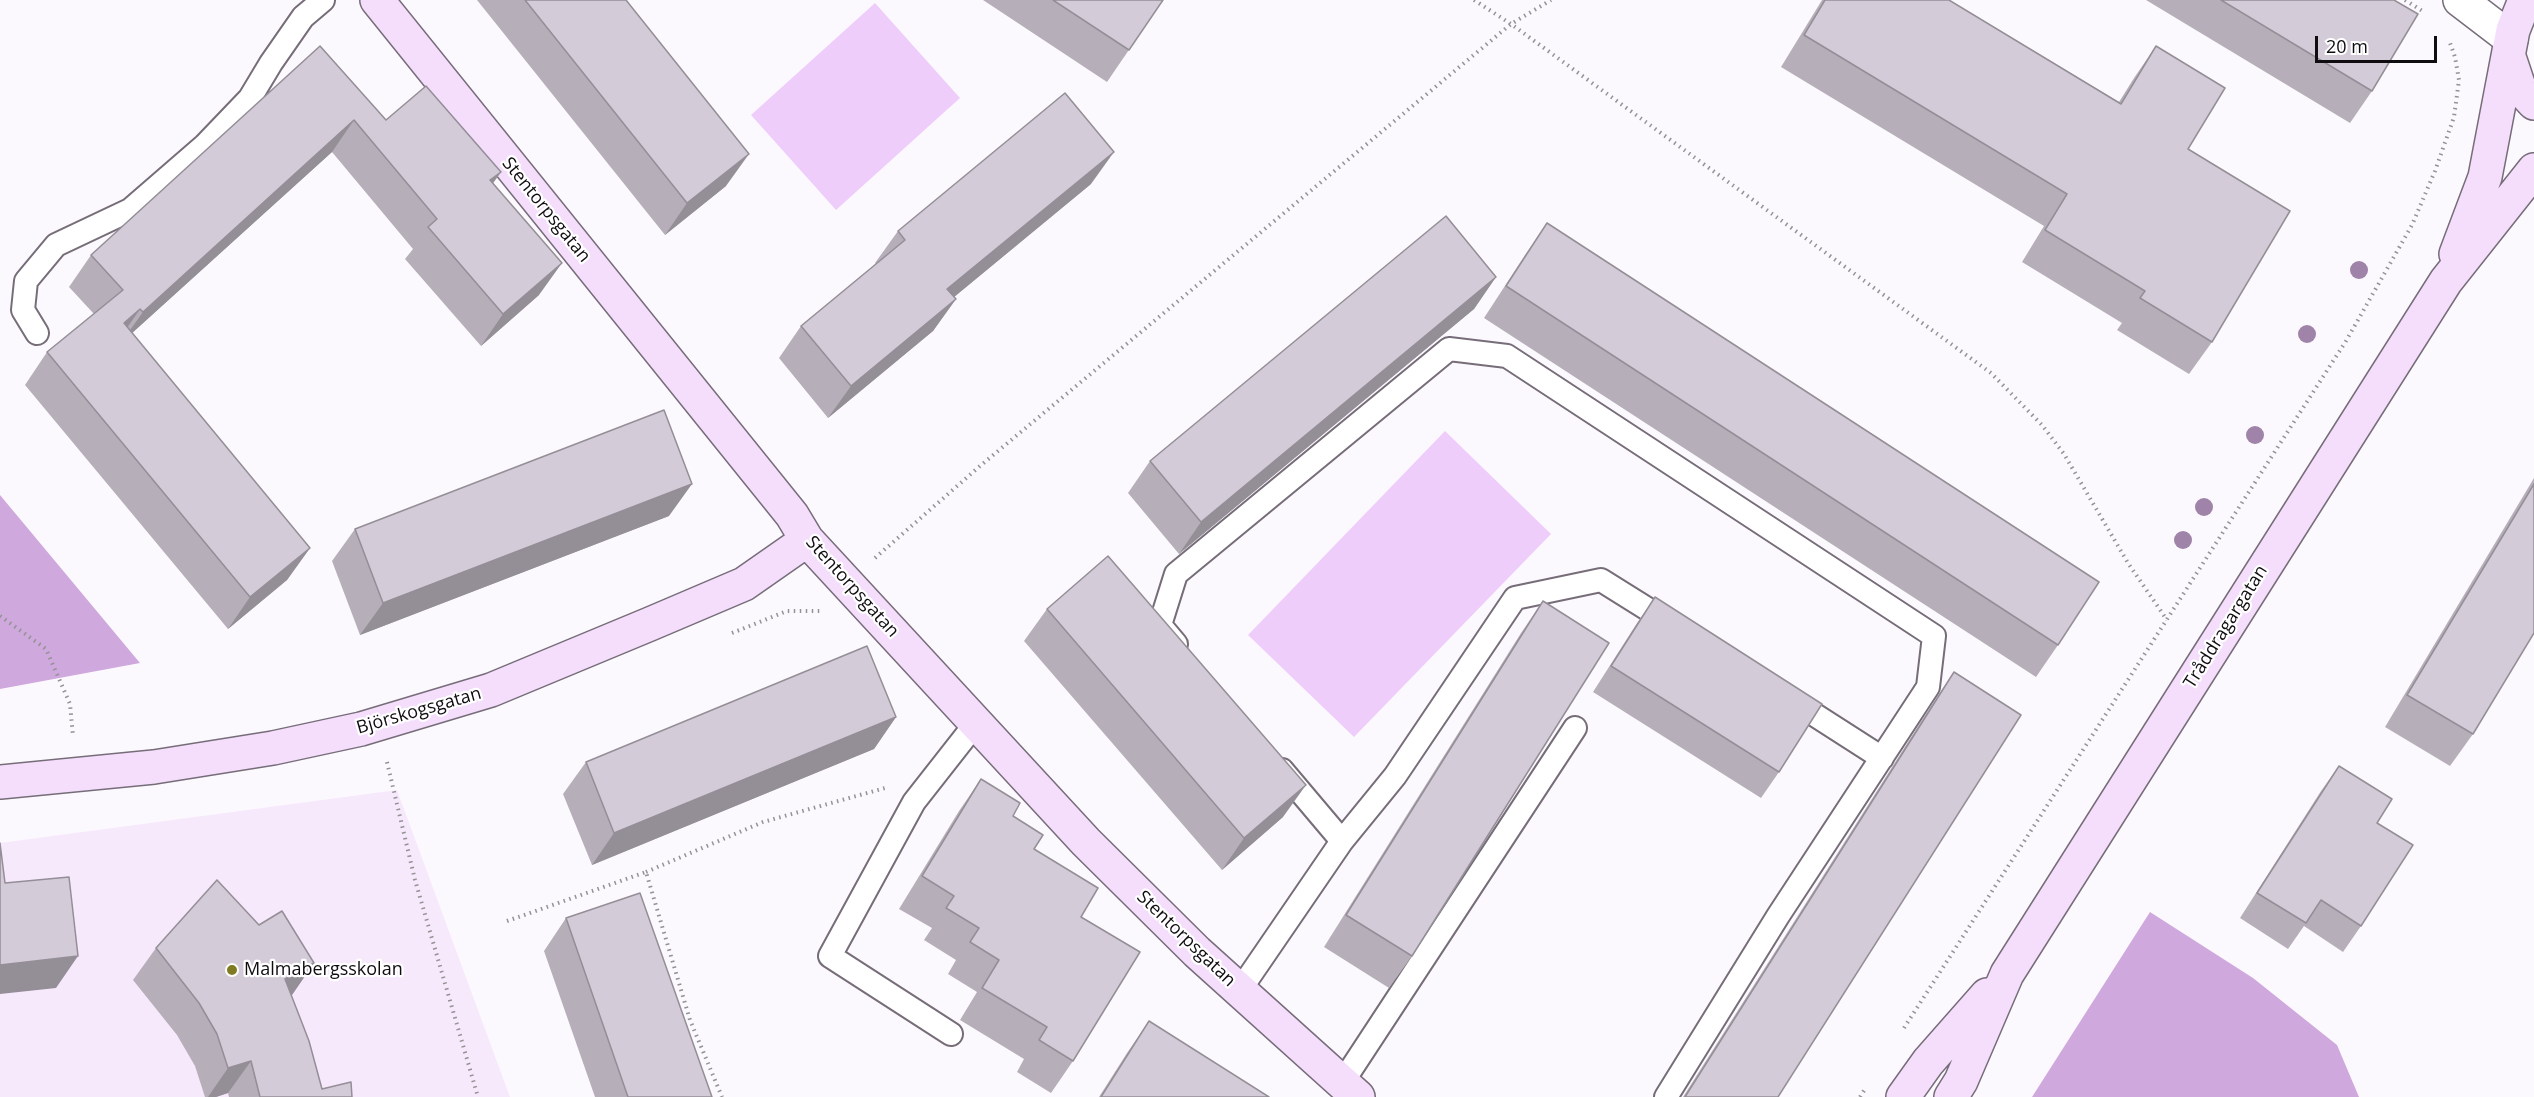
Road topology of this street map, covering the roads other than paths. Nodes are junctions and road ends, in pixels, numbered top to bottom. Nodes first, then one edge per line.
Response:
1 (323, 0) edge
2 (377, 0) edge
3 (2460, 0) edge
4 (2525, 0) edge
5 (2510, 48) junction
6 (2534, 103) edge
7 (2534, 170) edge
8 (2446, 281) junction
9 (37, 333) dead end
10 (807, 540) junction
11 (1695, 639) edge
12 (1191, 661) edge
13 (1774, 689) edge
14 (976, 723) junction
15 (1575, 728) edge
16 (1266, 751) edge
17 (1882, 758) junction
18 (0, 782) edge
19 (1342, 842) junction
20 (2007, 974) junction
21 (1240, 990) junction
22 (951, 1034) dead end
23 (1350, 1090) edge
24 (1666, 1097) edge
25 (1903, 1097) edge
26 (1951, 1097) edge

1 - 9 lane
2 - 10 street, Stentorpsgatan
3 - 5 street
4 - 5 street, Tråddragargatan
5 - 6 street
5 - 8 street, Tråddragargatan
7 - 8 street, Tråddragargatan
8 - 20 street, Tråddragargatan
10 - 14 street, Stentorpsgatan
10 - 18 street, Björskogsgatan
11 - 19 lane
12 - 17 lane
13 - 17 lane
14 - 21 street, Stentorpsgatan
14 - 22 lane
15 - 23 lane
16 - 19 lane
17 - 24 lane
19 - 21 lane
20 - 25 street, Tråddragargatan
20 - 26 street, Tråddragargatan
21 - 23 street, Stentorpsgatan

